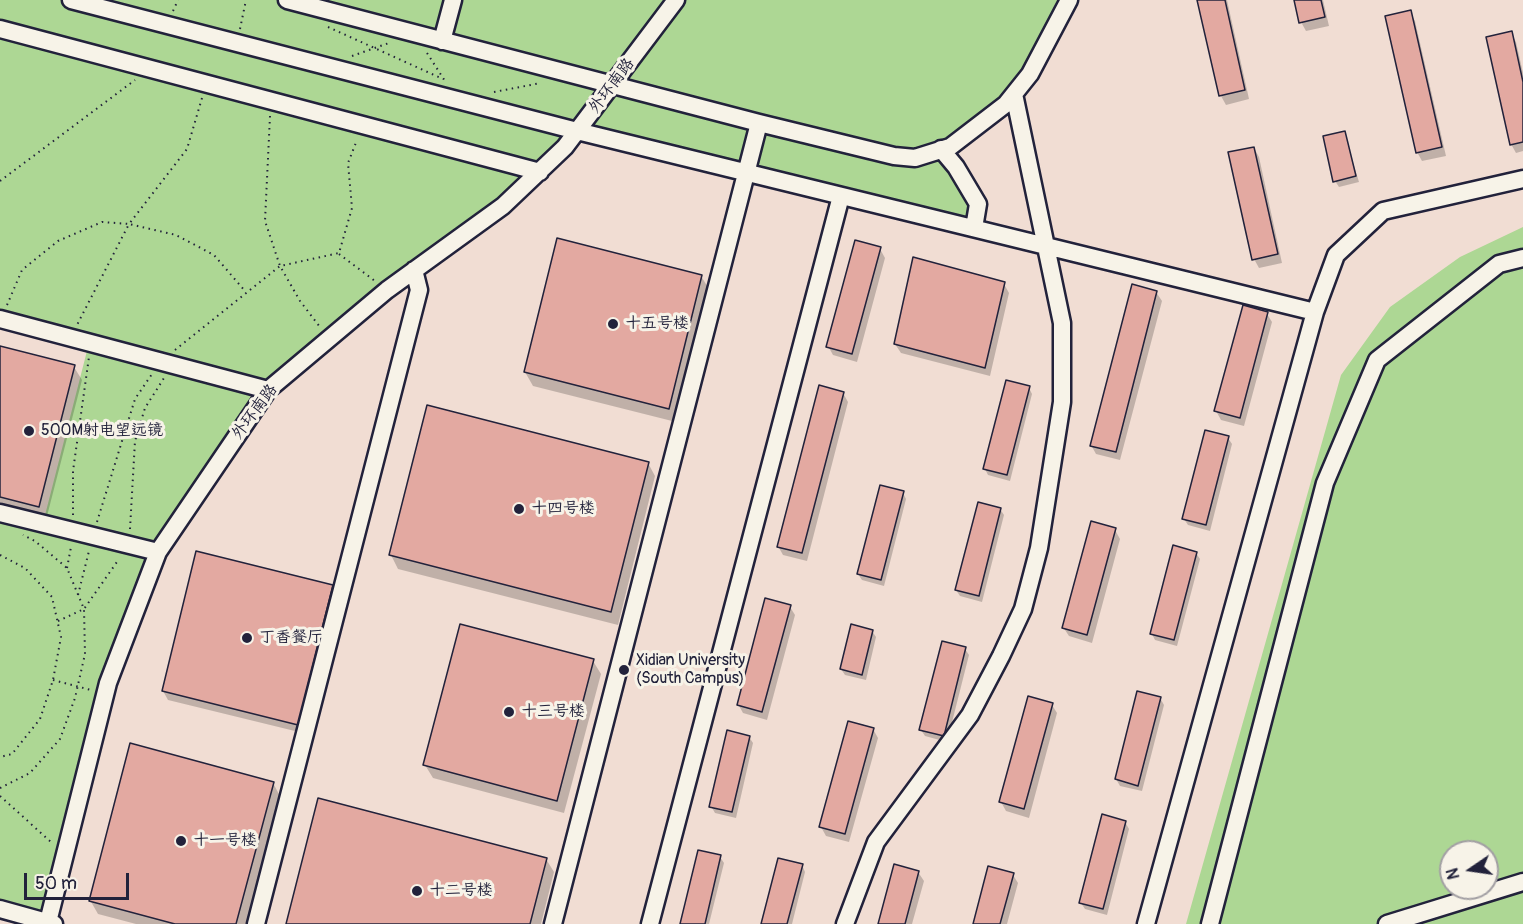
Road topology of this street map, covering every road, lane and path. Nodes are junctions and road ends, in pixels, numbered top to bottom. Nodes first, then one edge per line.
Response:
1 (71, 0) edge
2 (246, 0) edge
3 (287, 0) edge
4 (453, 0) edge
5 (676, 0) edge
6 (1069, 0) edge
7 (321, 24) dead end
8 (0, 29) edge
9 (414, 33) junction
10 (442, 40) junction
11 (237, 43) junction
12 (374, 48) junction
13 (326, 66) junction
14 (150, 69) junction
15 (443, 79) junction
16 (544, 82) dead end
17 (206, 83) junction
18 (452, 83) dead end
19 (613, 85) junction
20 (490, 93) dead end
21 (1014, 94) junction
22 (456, 100) junction
23 (271, 101) junction
24 (759, 123) junction
25 (363, 125) junction
26 (577, 131) junction
27 (941, 150) junction
28 (540, 172) junction
29 (745, 172) junction
30 (1523, 179) edge
31 (0, 181) edge
32 (841, 196) junction
33 (129, 224) junction
34 (975, 228) junction
35 (1047, 245) junction
36 (339, 253) junction
37 (1523, 258) edge
38 (280, 266) junction
39 (414, 270) junction
40 (387, 290) junction
41 (245, 291) junction
42 (1315, 312) junction
43 (0, 319) edge
44 (70, 337) junction
45 (329, 338) junction
46 (89, 343) junction
47 (167, 363) junction
48 (268, 390) junction
49 (0, 513) edge
50 (73, 531) junction
51 (18, 533) dead end
52 (93, 536) junction
53 (129, 545) junction
54 (158, 552) junction
55 (0, 555) edge
56 (67, 568) junction
57 (78, 595) junction
58 (84, 609) junction
59 (58, 621) junction
60 (53, 680) junction
61 (77, 686) junction
62 (105, 693) junction
63 (0, 757) edge
64 (0, 788) edge
65 (0, 796) edge
66 (65, 854) junction
67 (1523, 882) edge
68 (0, 909) edge
69 (51, 923) edge
70 (256, 924) edge
71 (553, 924) edge
72 (650, 924) edge
73 (845, 924) edge
74 (1146, 924) edge
75 (1210, 924) edge
76 (1387, 924) edge

1 - 11 street
2 - 11 path
3 - 9 street
4 - 10 street
5 - 19 street, 外环南路
6 - 21 street
7 - 12 path
8 - 14 street
9 - 10 street
9 - 12 path
9 - 15 path
10 - 19 street
11 - 13 street
12 - 13 path
12 - 15 path
13 - 22 street
14 - 17 street
14 - 31 path
15 - 18 path
15 - 22 path
16 - 20 path
17 - 23 street
17 - 33 path
19 - 24 street
19 - 26 street, 外环南路
21 - 27 street
21 - 35 street
22 - 26 street
23 - 25 street
23 - 38 path
24 - 27 street
24 - 29 street
25 - 28 street
25 - 36 path
26 - 28 street, 外环南路
26 - 29 street
27 - 34 street
28 - 39 street, 外环南路
29 - 32 street
29 - 71 street
30 - 42 street
32 - 34 street
32 - 72 street
33 - 41 path
33 - 43 path
33 - 44 path
34 - 35 street
35 - 42 street
35 - 73 street
36 - 38 path
36 - 40 path
37 - 75 street
38 - 41 path
38 - 45 path
39 - 40 street, 外环南路
39 - 70 street
40 - 45 street, 外环南路
41 - 47 path
42 - 74 street
43 - 44 street
44 - 46 street
45 - 48 street, 外环南路
46 - 47 street
46 - 50 path
47 - 48 street
47 - 52 path
47 - 53 path
48 - 54 street, 外环南路
49 - 50 street
50 - 52 street
50 - 56 path
51 - 56 path
52 - 53 street
52 - 57 path
53 - 54 street
53 - 58 path
54 - 62 street, 外环南路
55 - 59 path
56 - 57 path
57 - 58 path
58 - 59 path
58 - 61 path
59 - 60 path
60 - 61 path
60 - 63 path
61 - 62 path
61 - 64 path
62 - 66 street, 外环南路
65 - 66 path
66 - 69 street, 外环南路
67 - 76 street
68 - 69 street

